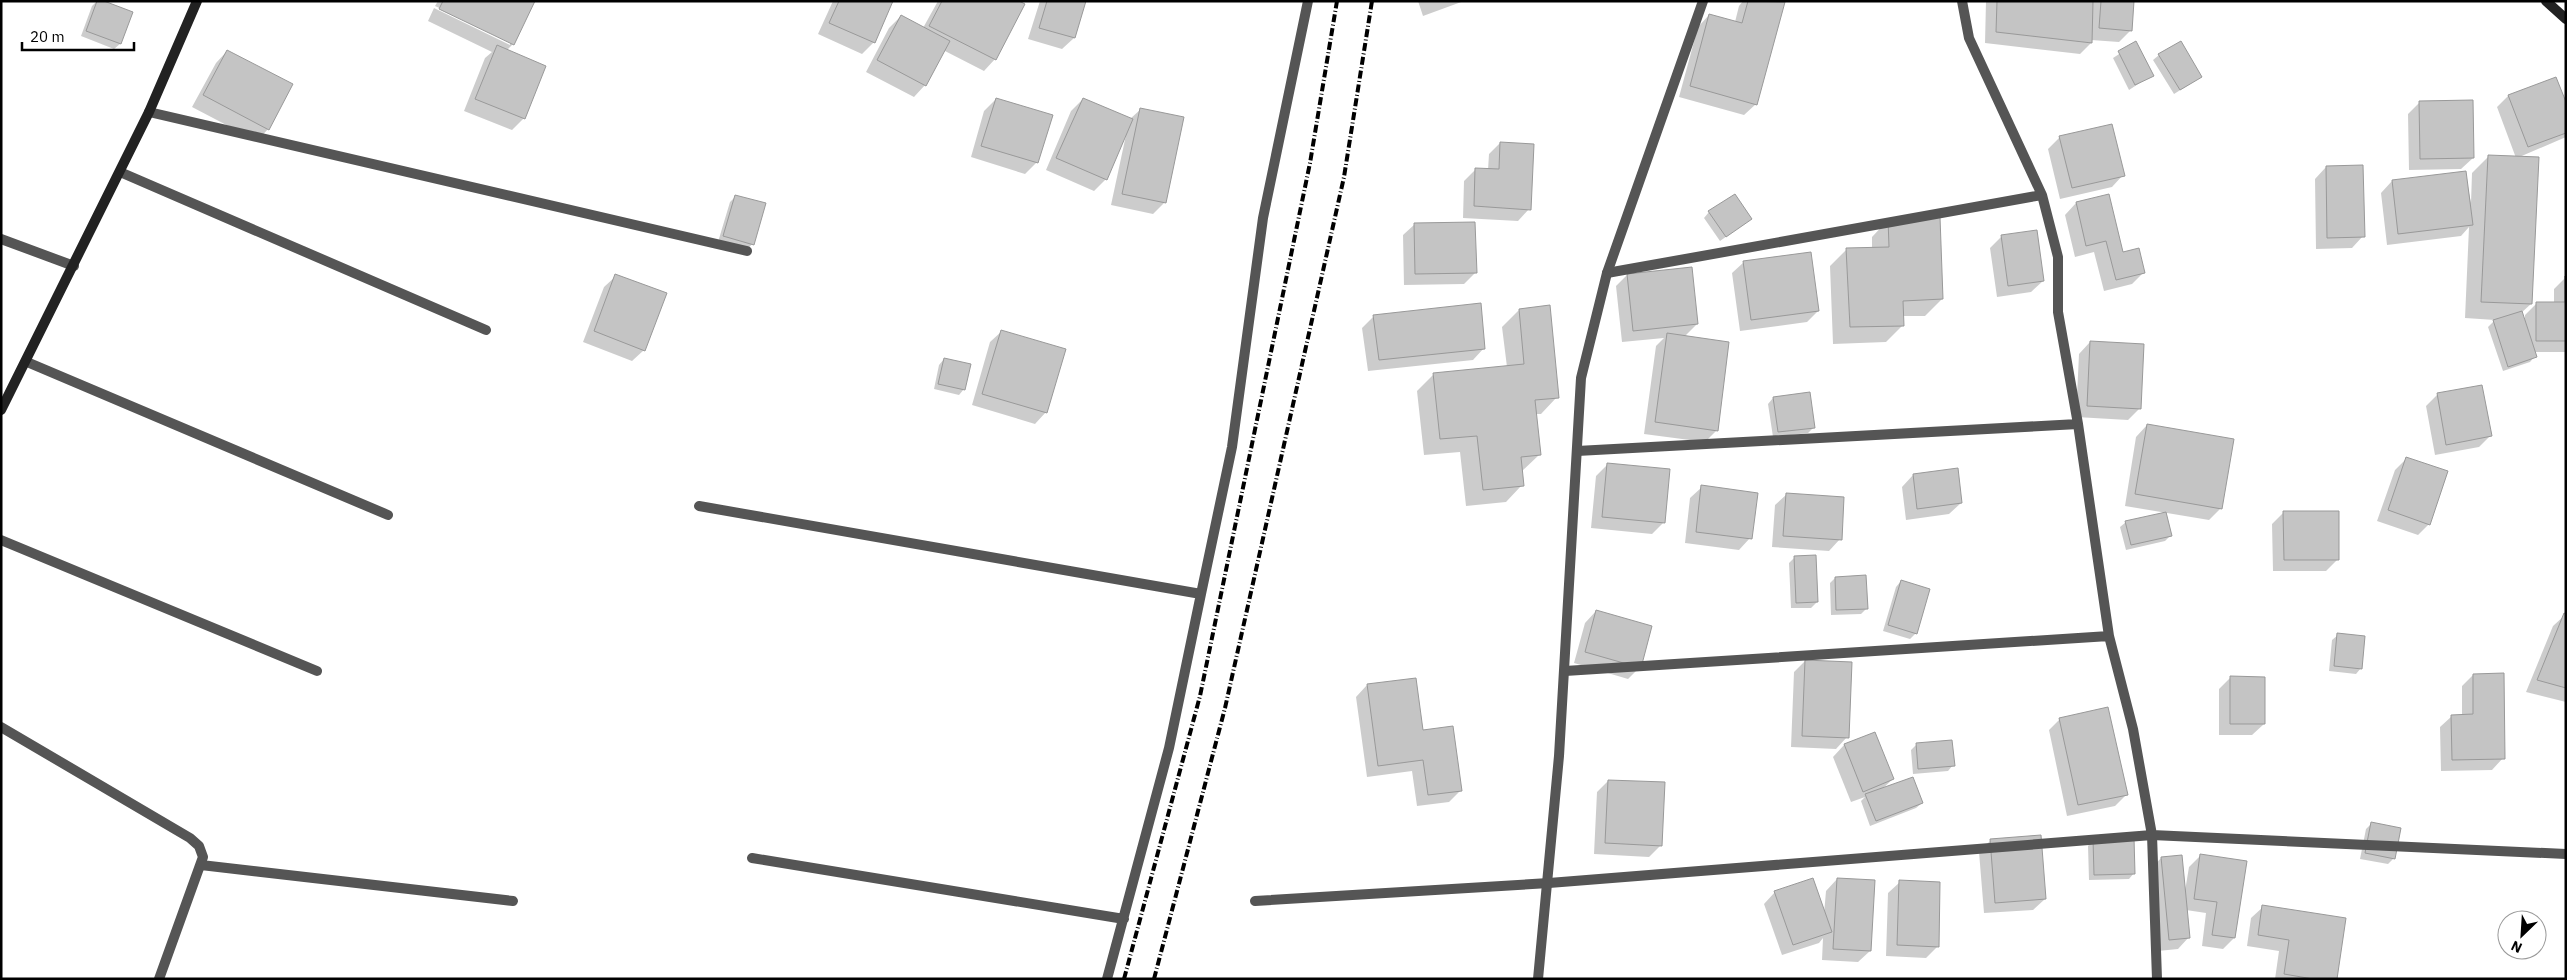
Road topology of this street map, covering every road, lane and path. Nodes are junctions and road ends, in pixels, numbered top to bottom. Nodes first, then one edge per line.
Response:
1 (198, 1) edge
2 (1308, 1) edge
3 (1702, 1) edge
4 (1962, 1) edge
5 (2546, 1) edge
6 (2566, 19) edge
7 (149, 112) junction
8 (120, 172) junction
9 (2042, 195) junction
10 (1, 238) edge
11 (746, 251) dead end
12 (74, 266) junction
13 (1607, 273) junction
14 (486, 330) dead end
15 (27, 362) junction
16 (1, 410) edge
17 (2078, 424) junction
18 (1577, 451) junction
19 (699, 506) dead end
20 (388, 515) dead end
21 (1, 540) edge
22 (1201, 594) junction
23 (2109, 636) junction
24 (317, 671) dead end
25 (1564, 671) junction
26 (1, 727) edge
27 (2152, 835) junction
28 (2566, 854) edge
29 (752, 858) dead end
30 (201, 865) junction
31 (1548, 884) junction
32 (513, 901) dead end
33 (1255, 901) dead end
34 (1124, 919) junction
35 (159, 979) edge
36 (1107, 979) edge
37 (1538, 979) edge
38 (2157, 979) edge

1 - 7 main road
2 - 22 street
3 - 13 street
4 - 9 street
5 - 6 main road
7 - 8 main road
7 - 11 street
8 - 12 main road
8 - 14 street
9 - 13 street
9 - 17 street
10 - 12 street
12 - 15 main road
13 - 18 street
15 - 16 main road
15 - 20 street
17 - 18 street
17 - 23 street
18 - 25 street
19 - 22 street
21 - 24 street
22 - 34 street
23 - 25 street
23 - 27 street
25 - 31 street
26 - 30 street
27 - 28 street
27 - 31 street
27 - 38 street
29 - 34 street
30 - 32 street
30 - 35 street
31 - 33 street
31 - 37 street
34 - 36 street

